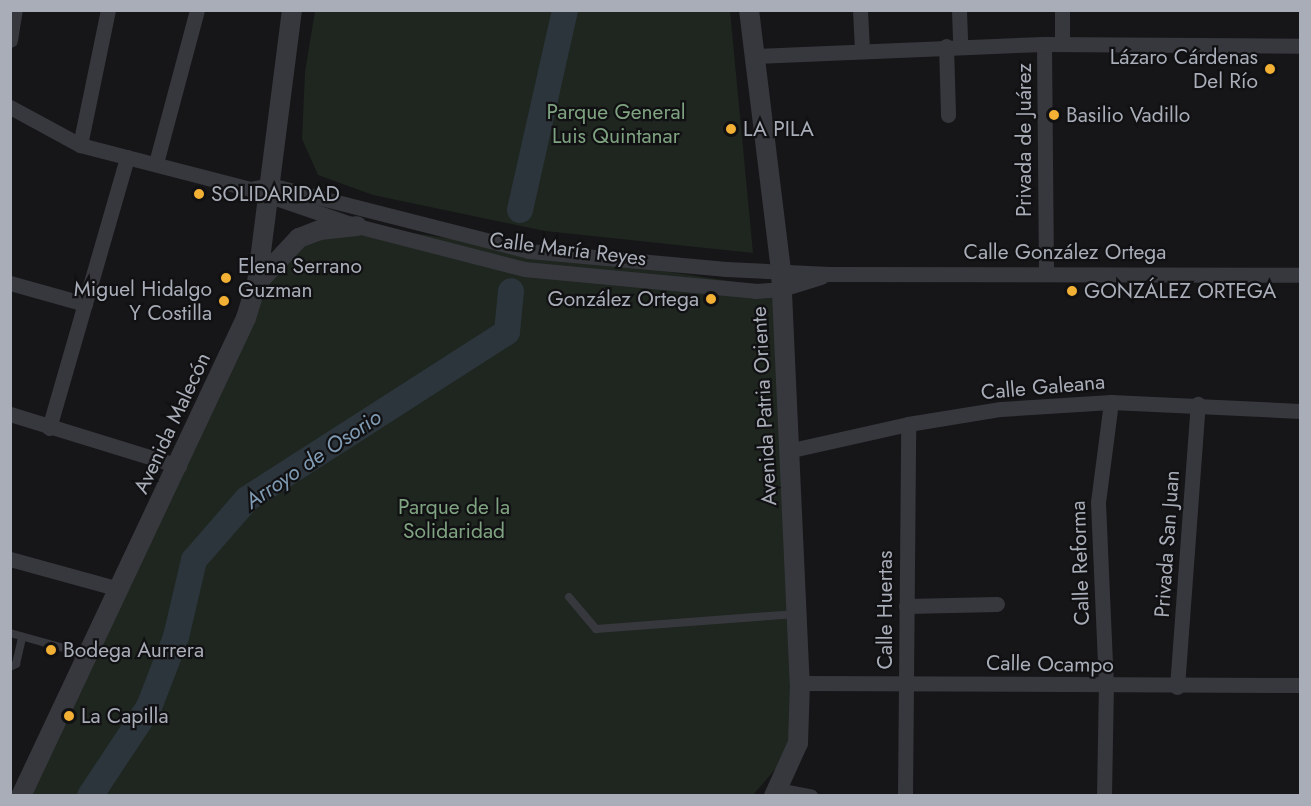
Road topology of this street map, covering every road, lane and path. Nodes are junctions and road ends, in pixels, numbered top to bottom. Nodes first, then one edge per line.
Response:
1 (15, 10) edge
2 (108, 10) edge
3 (197, 10) edge
4 (292, 10) edge
5 (749, 10) edge
6 (860, 10) edge
7 (959, 10) edge
8 (1062, 10) edge
9 (10, 40) edge
10 (1044, 44) junction
11 (1062, 44) junction
12 (953, 46) junction
13 (1300, 46) edge
14 (862, 50) junction
15 (755, 56) junction
16 (10, 107) edge
17 (948, 115) dead end
18 (80, 145) junction
19 (127, 157) junction
20 (156, 163) junction
21 (270, 190) junction
22 (357, 226) junction
23 (1046, 272) junction
24 (1300, 275) edge
25 (782, 280) junction
26 (10, 283) edge
27 (257, 283) junction
28 (85, 304) junction
29 (1111, 402) junction
30 (1198, 404) junction
31 (1300, 411) edge
32 (10, 414) edge
33 (908, 424) junction
34 (49, 428) junction
35 (792, 450) junction
36 (178, 466) junction
37 (10, 559) edge
38 (119, 589) junction
39 (569, 597) dead end
40 (997, 604) dead end
41 (906, 606) junction
42 (796, 614) junction
43 (10, 633) edge
44 (22, 637) junction
45 (85, 659) junction
46 (10, 667) edge
47 (800, 683) junction
48 (906, 683) junction
49 (1300, 685) edge
50 (1106, 686) junction
51 (1178, 687) junction
52 (776, 793) edge
53 (21, 795) edge
54 (810, 795) edge
55 (904, 795) edge
56 (1104, 795) edge

1 - 9 street
2 - 18 street
3 - 20 street
4 - 21 street, Avenida Malecón
5 - 15 street, Avenida Patria Oriente
6 - 14 street
7 - 12 street
8 - 11 street
10 - 11 street
10 - 12 street
10 - 23 street, Privada de Juárez
11 - 13 street
12 - 14 street
12 - 17 street
14 - 15 street
15 - 25 street, Avenida Patria Oriente
16 - 18 street, Calle María Reyes
18 - 19 street, Calle María Reyes
19 - 20 street, Calle María Reyes
19 - 28 street
20 - 21 street, Calle María Reyes
21 - 22 street, Calle María Reyes
21 - 25 street, Calle María Reyes
21 - 27 street, Avenida Malecón
22 - 25 street, Calle María Reyes
22 - 27 street
23 - 24 street, Calle González Ortega
23 - 25 street, Calle González Ortega
25 - 35 street, Avenida Patria Oriente
26 - 28 street
27 - 36 street, Avenida Malecón
28 - 34 street
29 - 30 street, Calle Galeana
29 - 33 street, Calle Galeana
29 - 50 street, Calle Reforma
30 - 31 street, Calle Galeana
30 - 51 street, Privada San Juan
32 - 34 street
33 - 35 street, Calle Galeana
33 - 41 street, Calle Huertas
34 - 36 street
35 - 42 street, Avenida Patria Oriente
36 - 38 street, Avenida Malecón
37 - 38 street
38 - 45 street, Avenida Malecón
39 - 42 lane
40 - 41 street
41 - 48 street, Calle Huertas
42 - 47 street, Avenida Patria Oriente
43 - 44 lane
44 - 45 lane
44 - 46 lane
45 - 53 street, Avenida Malecón
47 - 48 street, Calle Ocampo
47 - 52 street, Avenida Patria Oriente
48 - 50 street, Calle Ocampo
48 - 55 street, Calle Huertas
49 - 51 street, Calle Ocampo
50 - 51 street, Calle Ocampo
50 - 56 street, Calle Reforma
52 - 54 street

